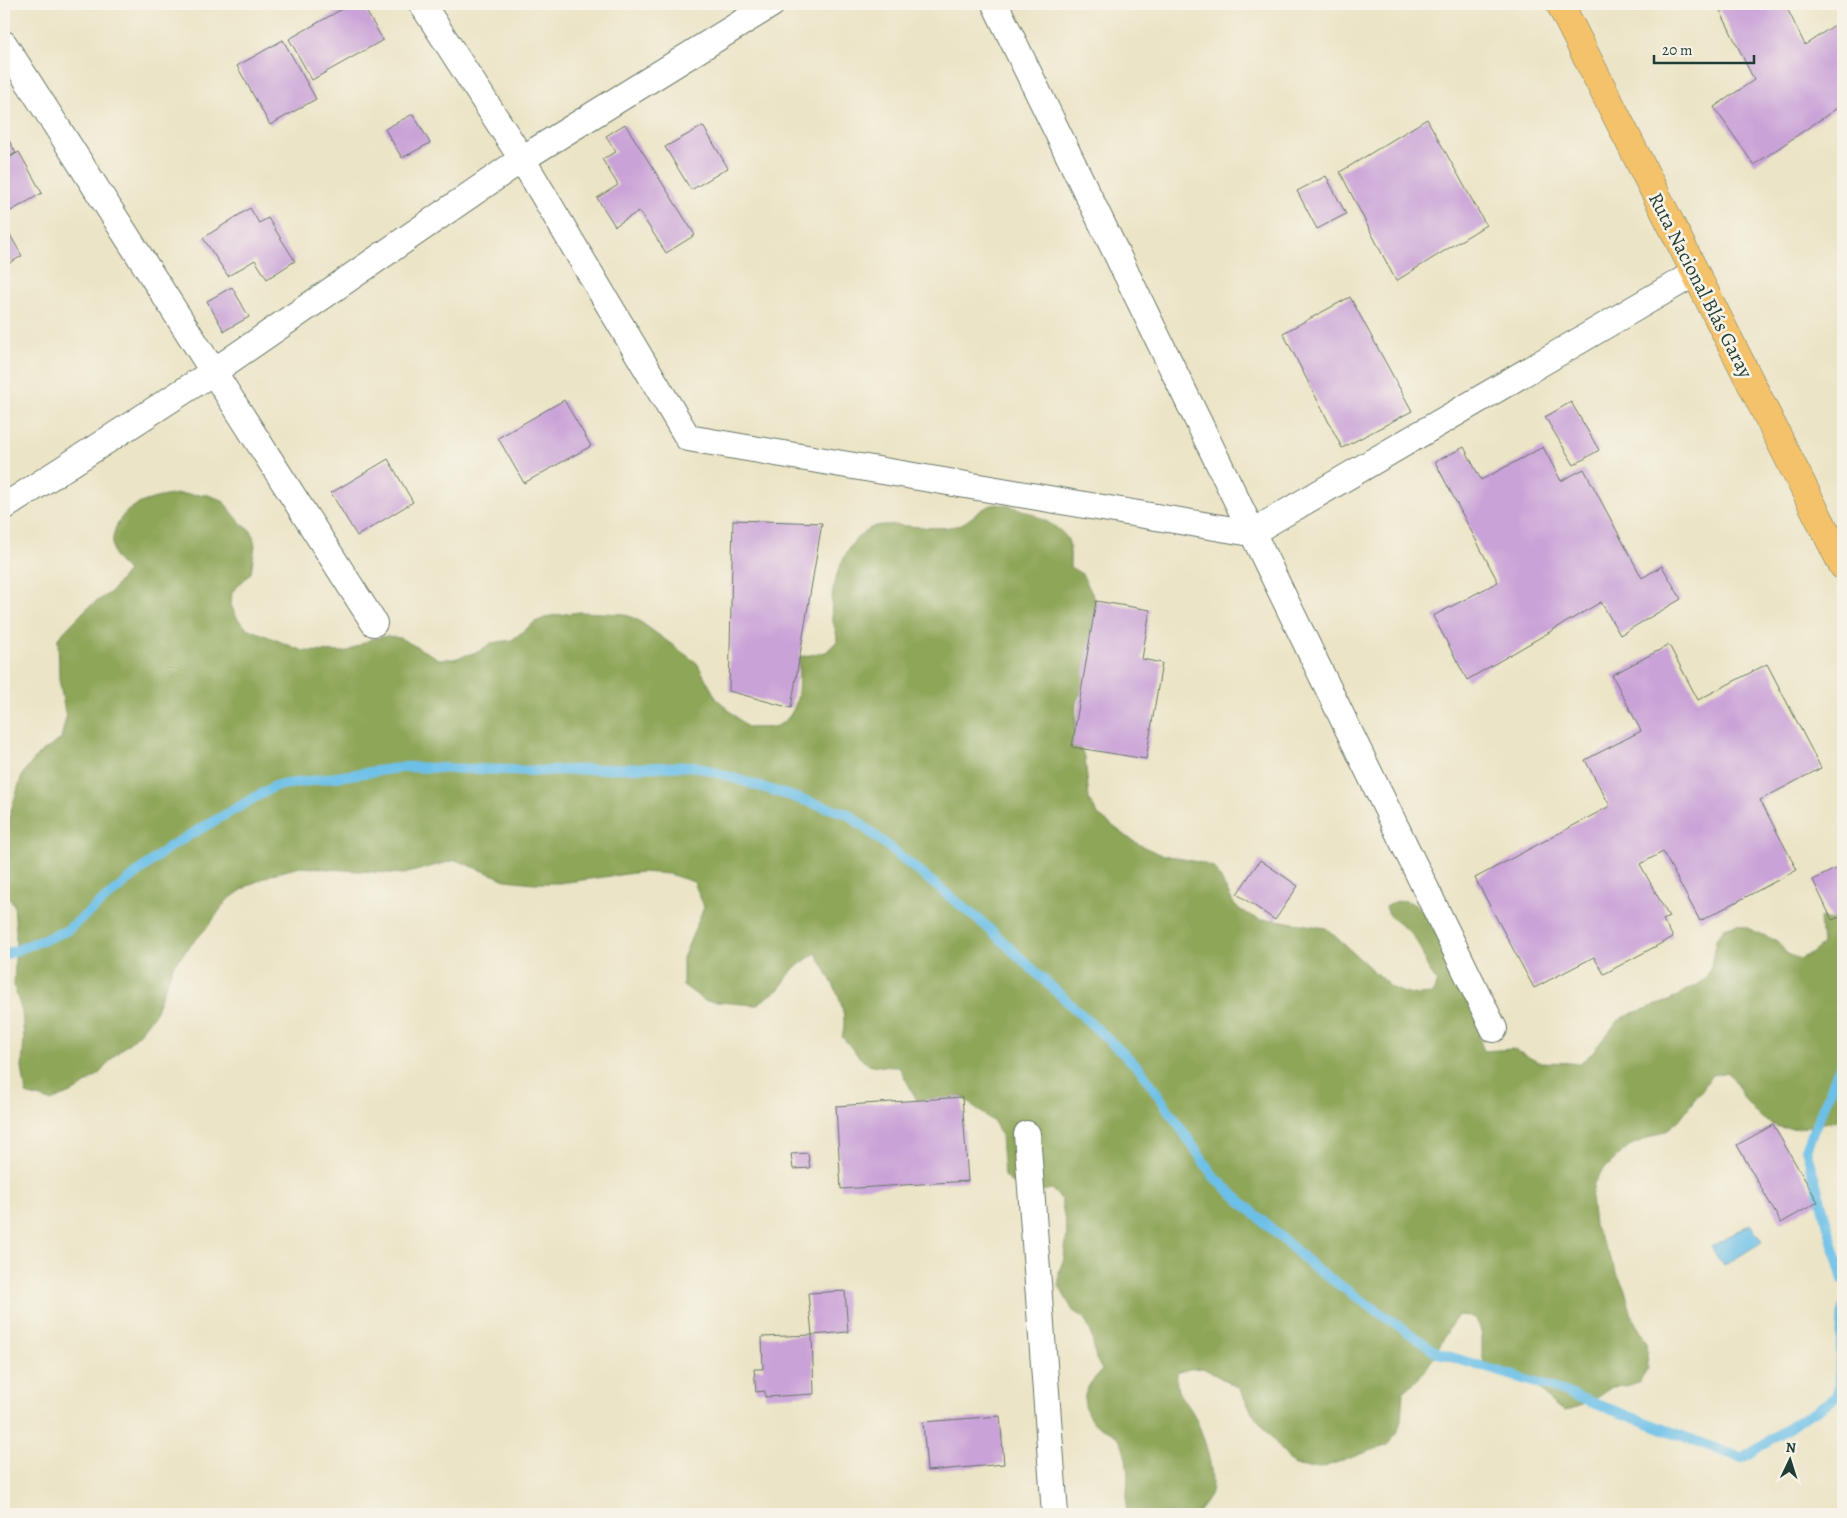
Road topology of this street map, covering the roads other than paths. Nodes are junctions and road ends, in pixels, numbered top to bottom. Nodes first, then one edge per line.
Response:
1 (422, 4) edge
2 (772, 4) edge
3 (995, 4) edge
4 (1560, 4) edge
5 (4, 44) edge
6 (522, 159) junction
7 (1695, 273) junction
8 (213, 372) junction
9 (4, 507) edge
10 (1252, 533) junction
11 (1843, 563) edge
12 (374, 623) dead end
13 (1494, 1029) dead end
14 (1027, 1134) dead end
15 (1055, 1514) edge

1 - 6 street
2 - 6 street
3 - 10 street
4 - 7 highway, Ruta Nacional Blás Garay
5 - 8 street
6 - 8 street
6 - 10 street
7 - 10 street
7 - 11 highway, Ruta Nacional Blás Garay
8 - 9 street
8 - 12 street
10 - 13 street
14 - 15 street

